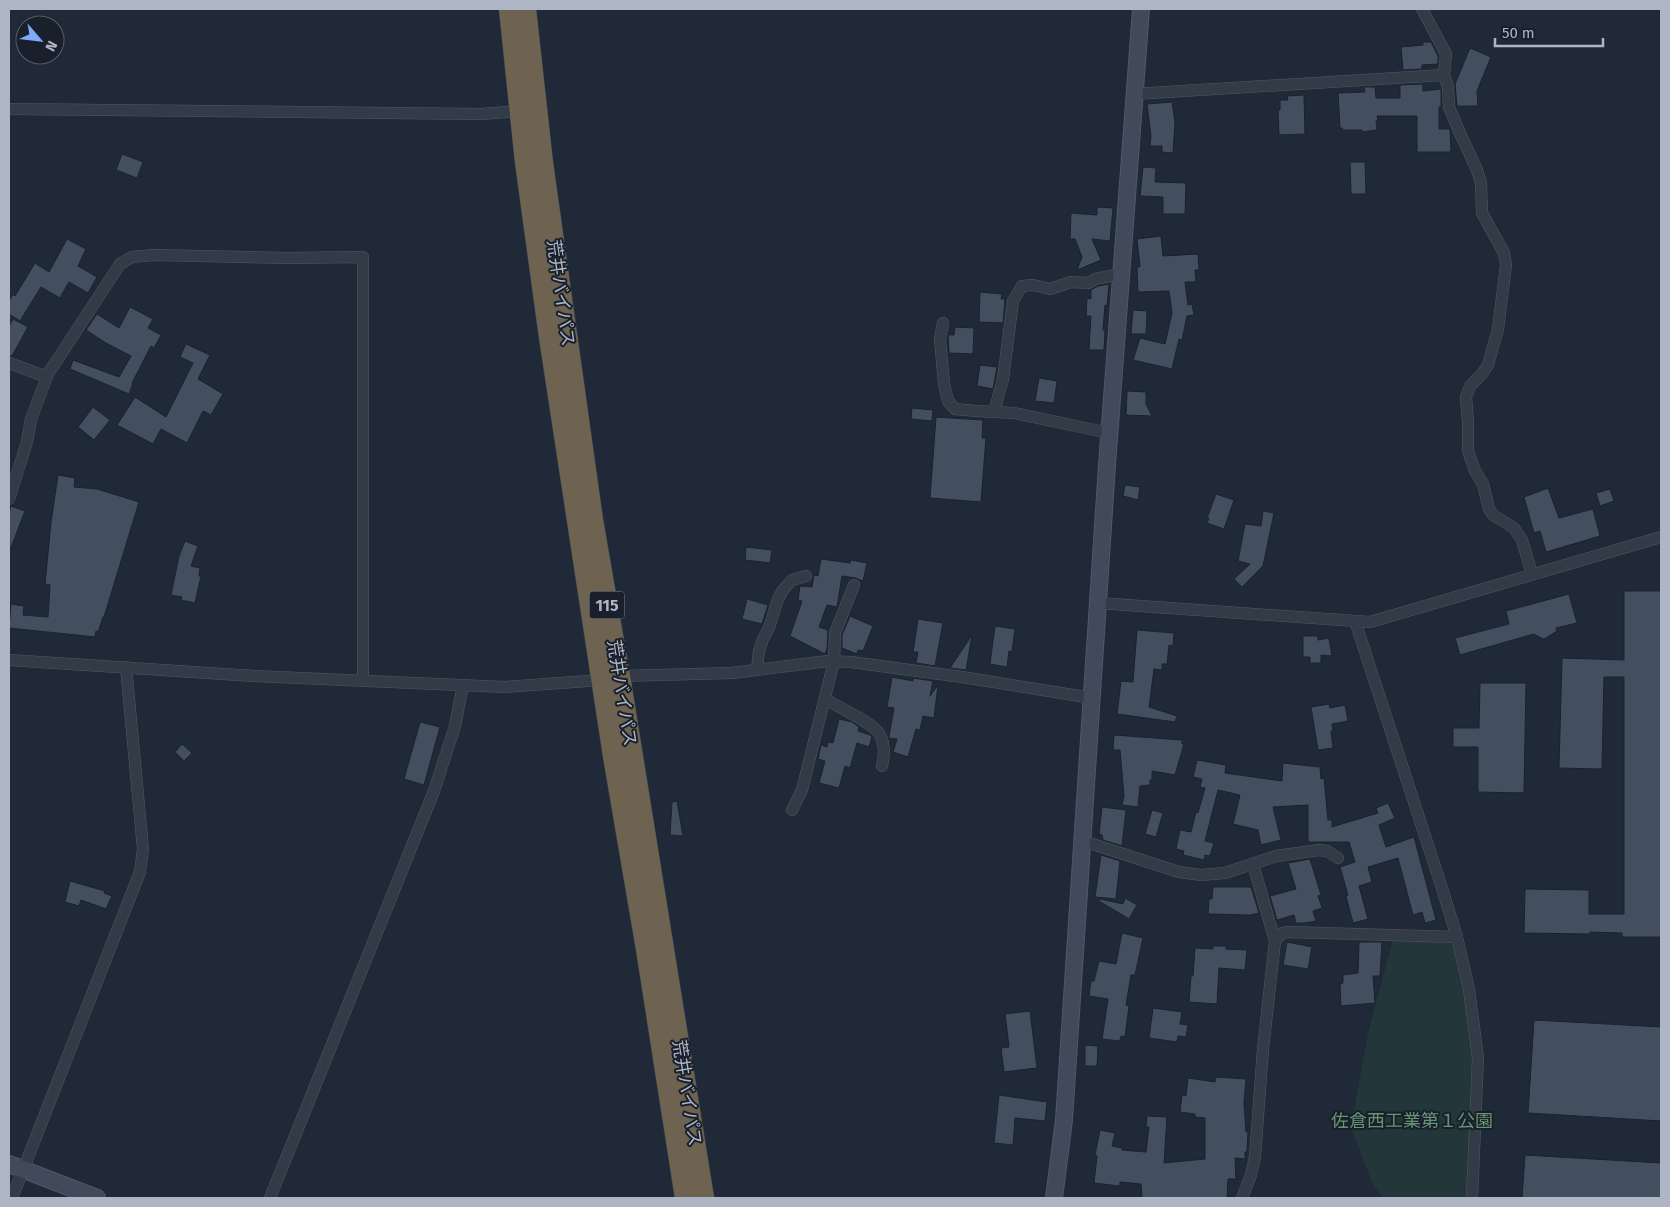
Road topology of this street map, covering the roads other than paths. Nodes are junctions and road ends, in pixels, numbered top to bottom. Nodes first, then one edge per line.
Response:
1 (509, 9) edge
2 (526, 9) edge
3 (1141, 9) edge
4 (1422, 9) edge
5 (1444, 75) junction
6 (1134, 94) junction
7 (9, 109) edge
8 (520, 111) junction
9 (1121, 274) junction
10 (943, 323) dead end
11 (9, 363) edge
12 (47, 377) junction
13 (994, 412) junction
14 (1109, 433) junction
15 (9, 499) edge
16 (1661, 537) edge
17 (1532, 574) junction
18 (806, 576) dead end
19 (854, 585) dead end
20 (1098, 603) junction
21 (1355, 621) junction
22 (9, 660) edge
23 (834, 661) junction
24 (126, 667) junction
25 (757, 669) junction
26 (611, 678) junction
27 (363, 680) junction
28 (463, 685) junction
29 (1092, 698) junction
30 (825, 699) junction
31 (882, 766) dead end
32 (792, 810) dead end
33 (1083, 841) junction
34 (1338, 858) dead end
35 (1253, 864) junction
36 (1457, 938) junction
37 (1275, 940) junction
38 (16, 1166) edge
39 (12, 1198) edge
40 (97, 1198) edge
41 (270, 1198) edge
42 (685, 1198) edge
43 (704, 1198) edge
44 (1054, 1198) edge
45 (1242, 1198) edge
46 (1472, 1198) edge

1 - 8 highway, 荒井バイパス / 115
2 - 26 highway, 荒井バイパス / 115
3 - 6 street
4 - 5 street
5 - 6 street
5 - 17 street
6 - 9 street
7 - 8 street
8 - 26 highway, 荒井バイパス / 115
9 - 13 street
9 - 14 street
10 - 13 street
11 - 12 street
12 - 15 street
12 - 27 street
13 - 14 street
14 - 20 street
16 - 17 street
17 - 21 street
18 - 25 street
19 - 23 street
20 - 21 street
20 - 29 street
21 - 36 street
22 - 24 street
23 - 25 street
23 - 29 street
23 - 30 street
24 - 27 street
24 - 38 street
25 - 26 street
26 - 28 street
26 - 42 highway, 荒井バイパス / 115
26 - 43 highway, 荒井バイパス / 115
27 - 28 street
28 - 41 street
29 - 33 street
30 - 31 street
30 - 32 street
33 - 35 street
33 - 44 street
34 - 35 street
35 - 37 street
36 - 37 street
36 - 46 street
37 - 45 street
38 - 39 street
38 - 40 street

